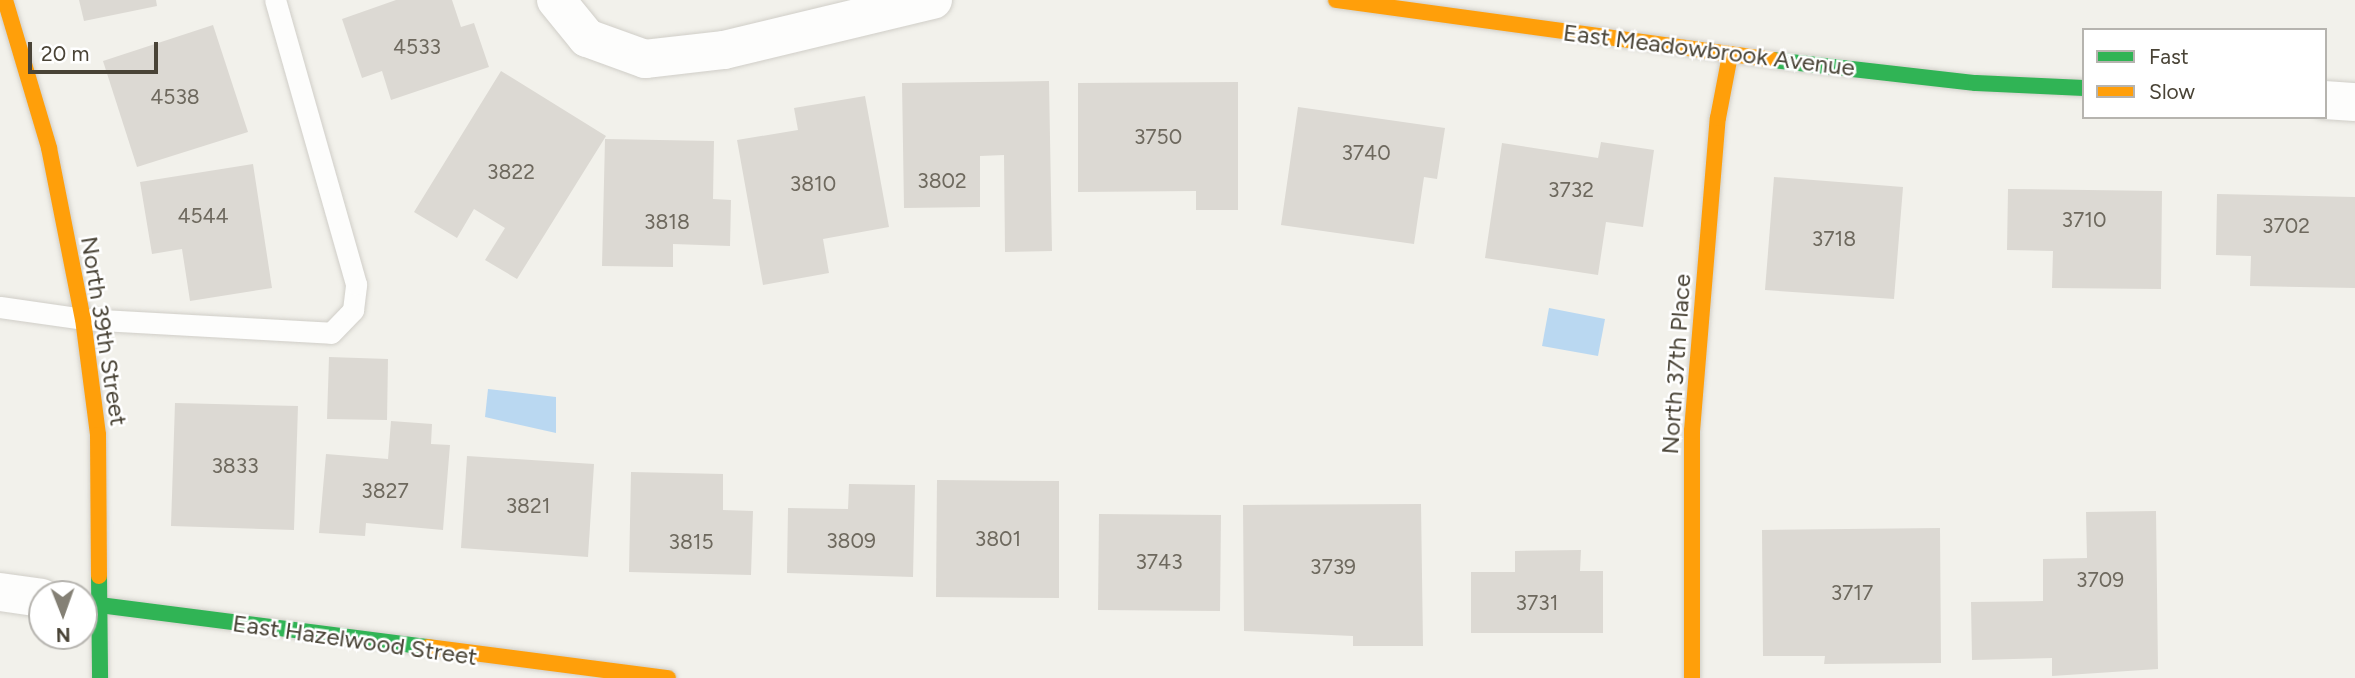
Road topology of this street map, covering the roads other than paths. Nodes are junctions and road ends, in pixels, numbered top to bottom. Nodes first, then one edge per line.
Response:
1 (5, 0) edge
2 (275, 0) edge
3 (556, 0) edge
4 (933, 0) edge
5 (1336, 0) edge
6 (1730, 55) junction
7 (2082, 88) edge
8 (2327, 100) edge
9 (2355, 102) edge
10 (0, 307) edge
11 (83, 319) junction
12 (93, 580) edge
13 (0, 592) edge
14 (28, 596) edge
15 (98, 605) edge
16 (97, 650) edge
17 (100, 678) edge
18 (668, 678) edge
19 (1692, 678) edge

1 - 11 street, North 39th Street
2 - 11 lane
3 - 4 street
5 - 6 street, East Meadowbrook Avenue
6 - 7 street, East Meadowbrook Avenue
6 - 19 street, North 37th Place
8 - 9 street
10 - 11 lane
11 - 12 street, North 39th Street
13 - 14 street
15 - 18 street, East Hazelwood Street
16 - 17 street, North 39th Street

